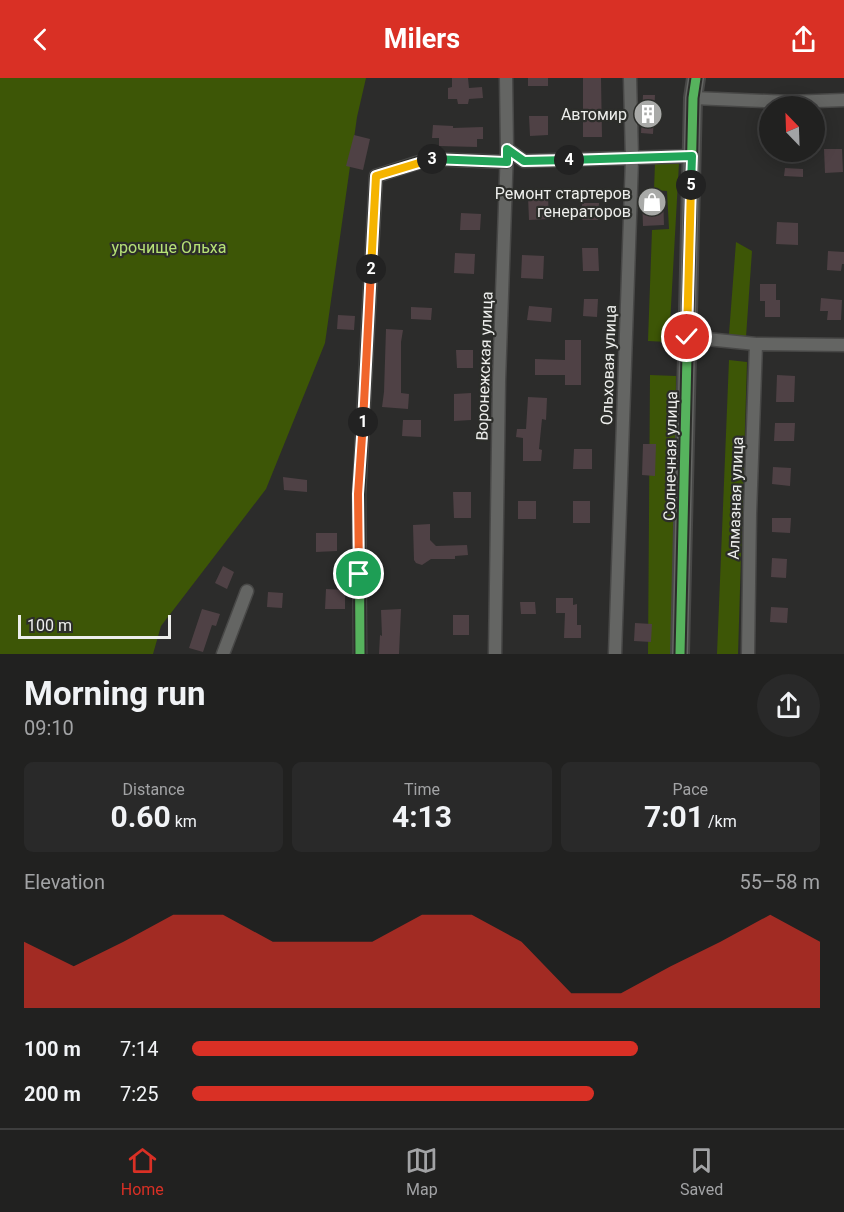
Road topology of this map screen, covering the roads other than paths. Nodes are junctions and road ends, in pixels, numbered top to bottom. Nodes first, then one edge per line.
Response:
1 (506, 78) edge
2 (630, 78) edge
3 (696, 78) edge
4 (693, 98) junction
5 (844, 100) edge
6 (507, 155) junction
7 (692, 156) junction
8 (632, 159) junction
9 (687, 337) junction
10 (756, 344) junction
11 (844, 345) edge
12 (247, 591) dead end
13 (223, 654) edge
14 (360, 654) edge
15 (495, 654) edge
16 (615, 654) edge
17 (680, 654) edge
18 (748, 654) edge

1 - 6 street, Воронежская улица
2 - 8 street, Ольховая улица
3 - 4 street, Солнечная улица
4 - 5 street
4 - 7 street, Солнечная улица
6 - 8 street
6 - 14 street
6 - 15 street, Воронежская улица
7 - 8 street
7 - 9 street, Солнечная улица
8 - 16 street, Ольховая улица
9 - 10 street
9 - 17 street, Солнечная улица
10 - 11 street
10 - 18 street, Алмазная улица
12 - 13 street

